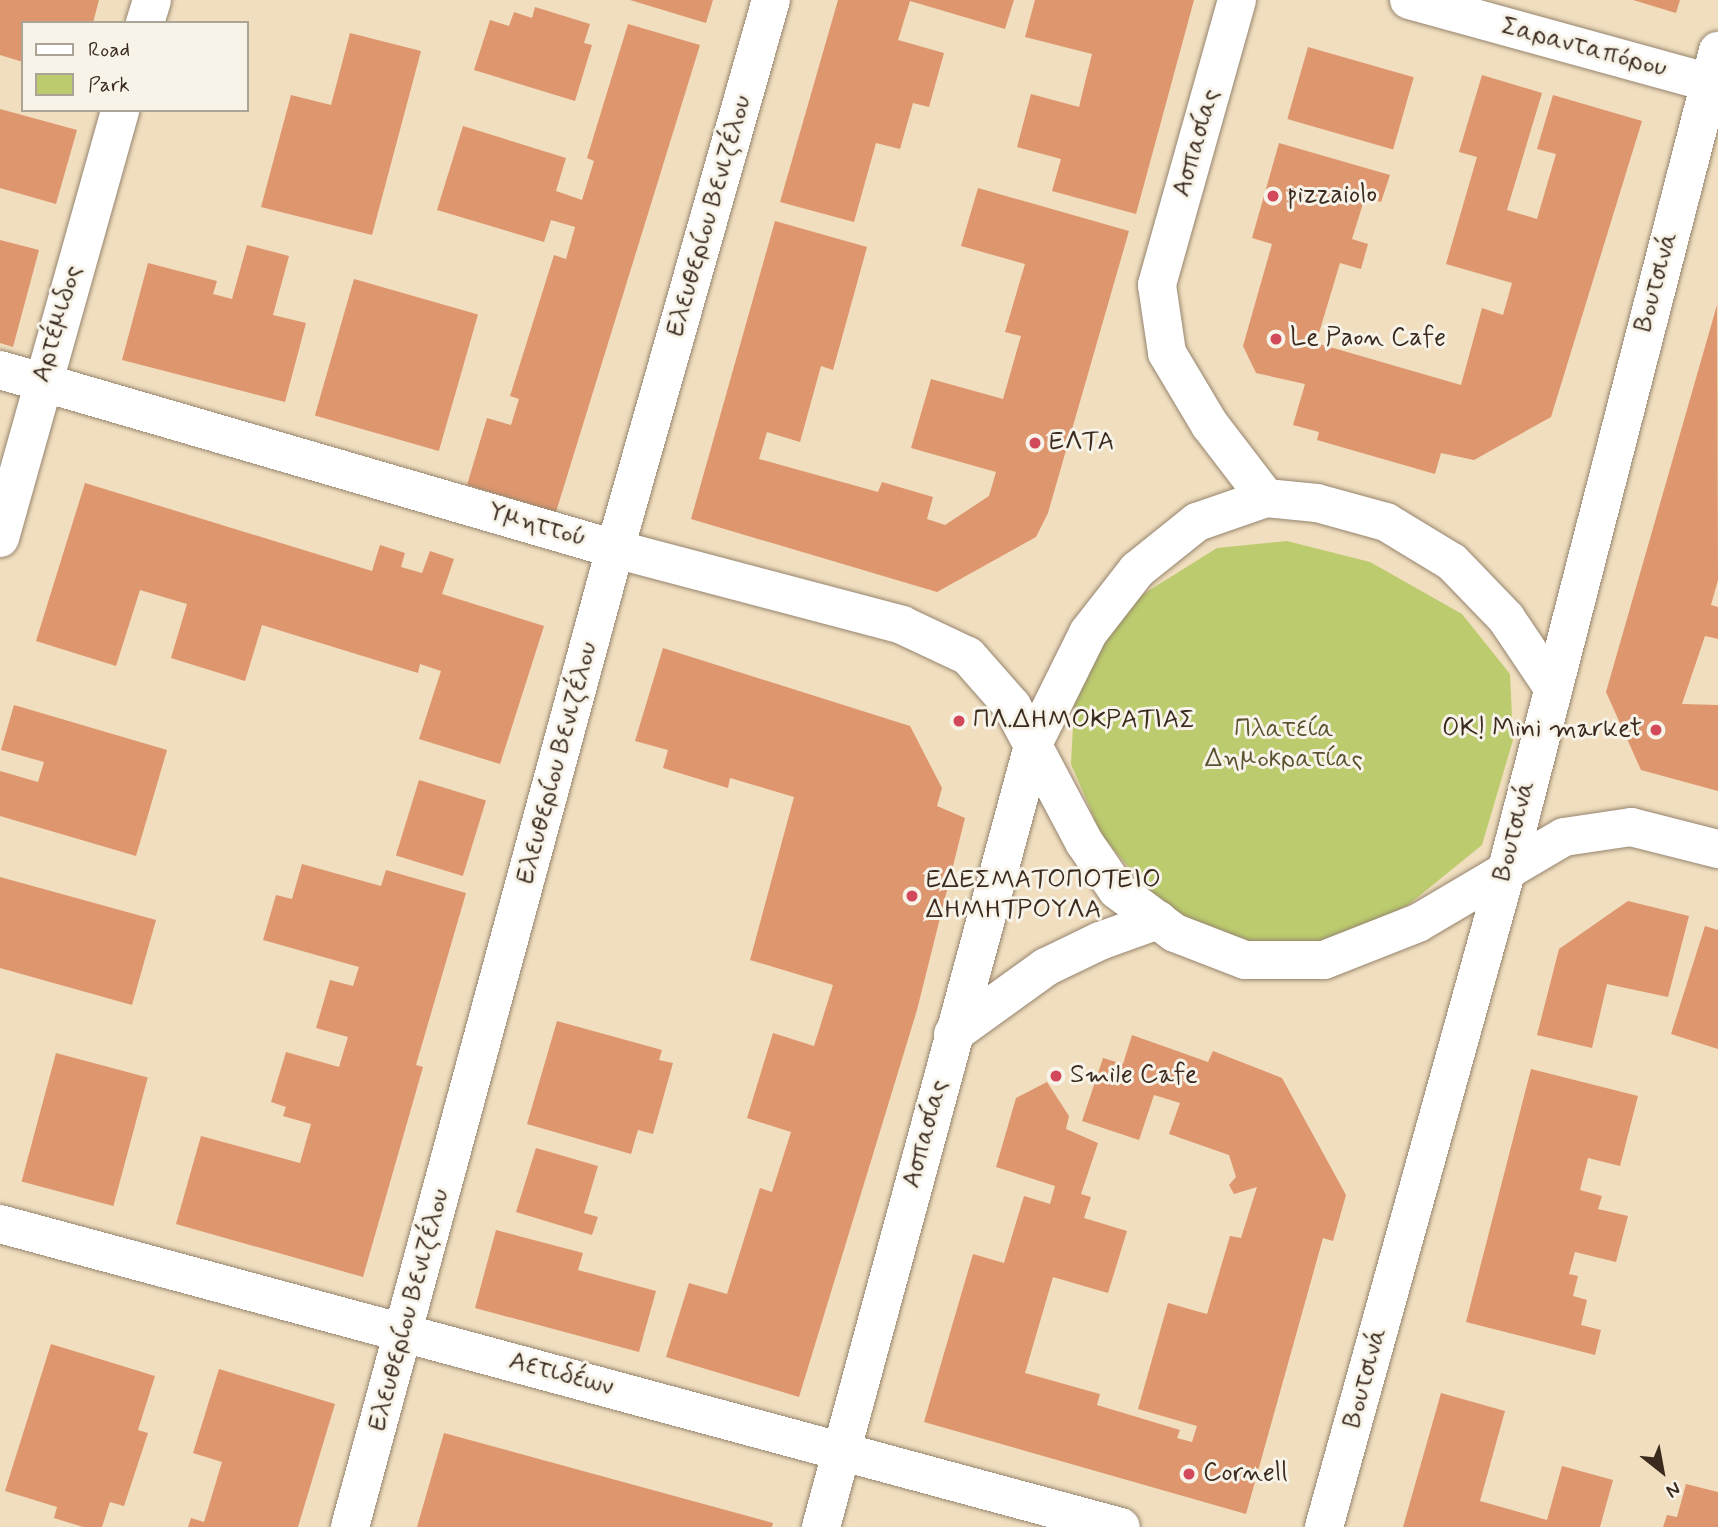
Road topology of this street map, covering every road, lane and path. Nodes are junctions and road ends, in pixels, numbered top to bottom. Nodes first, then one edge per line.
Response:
1 (152, 0) edge
2 (771, 0) edge
3 (1237, 0) edge
4 (1409, 0) edge
5 (146, 21) edge
6 (1715, 73) edge
7 (119, 112) edge
8 (0, 370) edge
9 (42, 381) junction
10 (1266, 498) junction
11 (0, 538) edge
12 (615, 549) junction
13 (1551, 685) junction
14 (1034, 742) junction
15 (1718, 849) edge
16 (1507, 869) junction
17 (1158, 920) junction
18 (953, 1034) junction
19 (0, 1224) edge
20 (405, 1333) junction
21 (842, 1451) junction
22 (350, 1527) edge
23 (821, 1527) edge
24 (1121, 1527) edge
25 (1324, 1527) edge

1 - 5 street
2 - 12 street, Ελευθερίου Βενιζέλου
3 - 10 street, Ασπασίας
4 - 6 street, Σαρανταπόρου
6 - 13 street, Βουτσινά
7 - 9 street, Αρτέμιδος
8 - 9 street, Υμηττού
9 - 11 street, Αρτέμιδος
9 - 12 street, Υμηττού
10 - 13 street
10 - 14 street, Ασπασίας
12 - 14 street, Υμηττού
12 - 20 street, Ελευθερίου Βενιζέλου
13 - 16 street, Βουτσινά
14 - 17 street, Υμηττού
14 - 18 street, Ασπασίας
15 - 16 street
16 - 17 street, Υμηττού
16 - 25 street, Βουτσινά
17 - 18 street
18 - 21 street, Ασπασίας
19 - 20 street, Αετιδέων
20 - 21 street, Αετιδέων
20 - 22 street, Ελευθερίου Βενιζέλου
21 - 23 street, Ασπασίας
21 - 24 street, Αετιδέων

